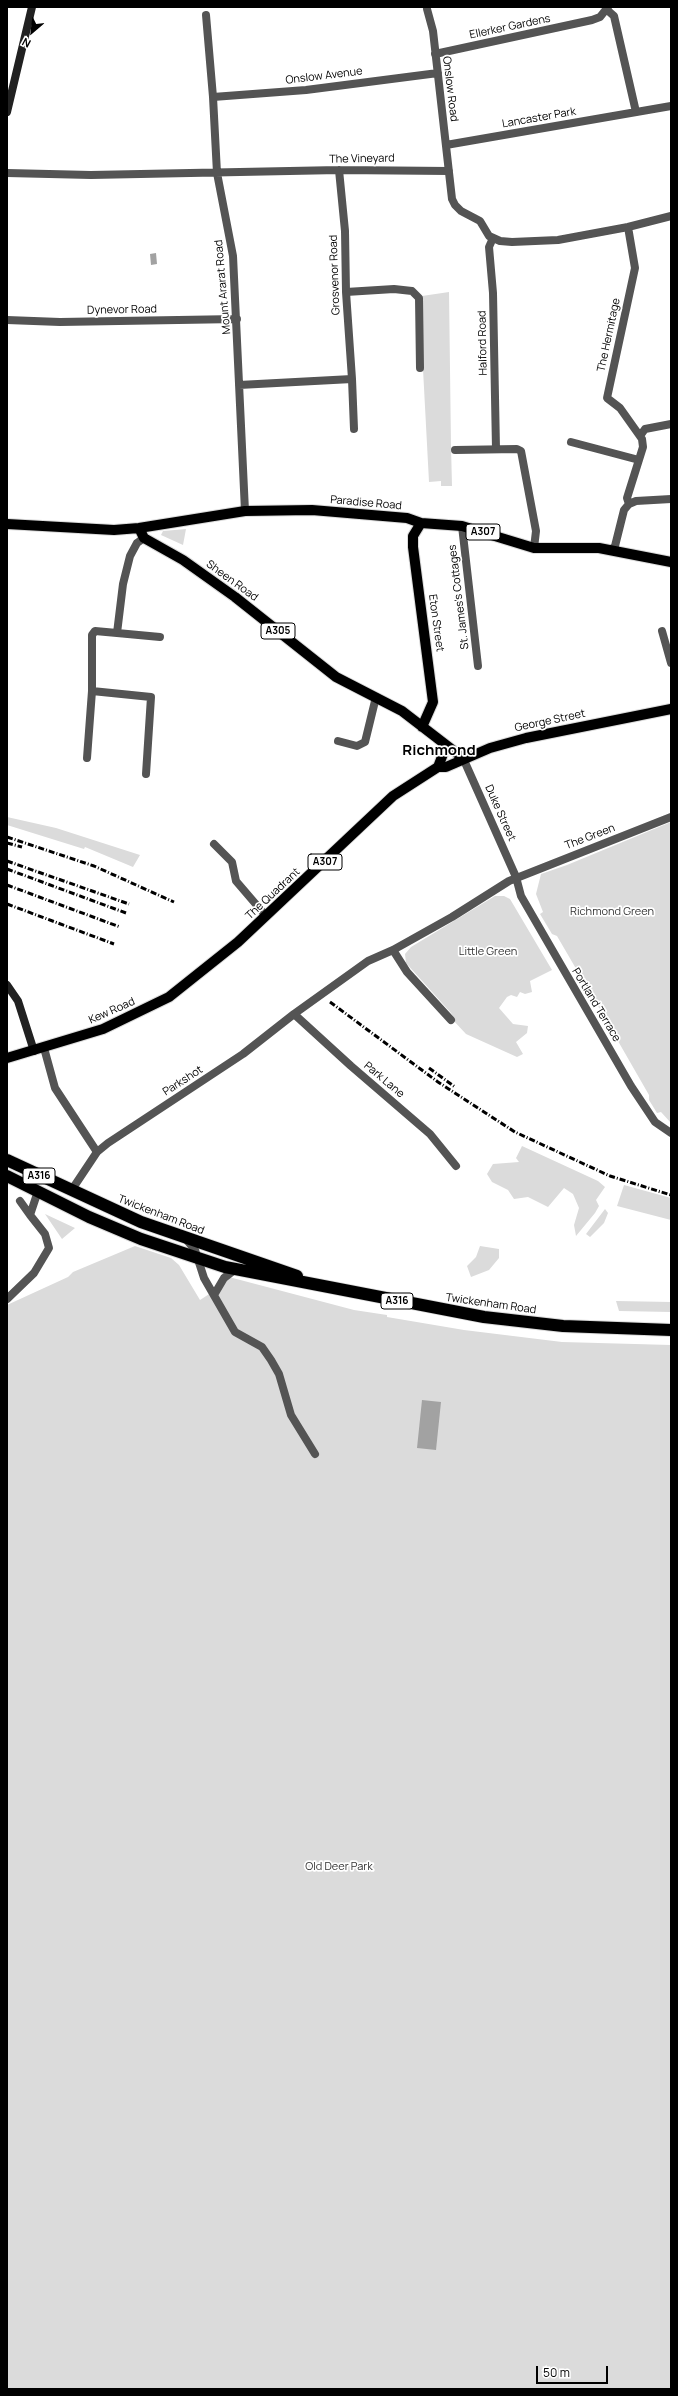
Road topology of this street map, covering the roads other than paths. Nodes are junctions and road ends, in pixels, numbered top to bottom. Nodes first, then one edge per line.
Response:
1 (32, 7) edge
2 (607, 8) edge
3 (427, 9) dead end
4 (206, 15) dead end
5 (435, 54) junction
6 (438, 73) junction
7 (214, 97) junction
8 (671, 106) edge
9 (7, 112) edge
10 (636, 112) junction
11 (446, 145) junction
12 (339, 170) junction
13 (449, 171) junction
14 (7, 173) edge
15 (217, 173) junction
16 (671, 216) edge
17 (628, 227) junction
18 (493, 238) junction
19 (346, 292) junction
20 (237, 319) junction
21 (7, 320) edge
22 (420, 368) dead end
23 (352, 379) junction
24 (239, 385) junction
25 (671, 424) edge
26 (354, 429) dead end
27 (640, 436) junction
28 (571, 442) dead end
29 (496, 449) junction
30 (455, 450) dead end
31 (639, 460) junction
32 (671, 499) edge
33 (629, 504) junction
34 (245, 511) junction
35 (421, 523) junction
36 (7, 524) edge
37 (462, 526) junction
38 (139, 528) junction
39 (144, 538) junction
40 (534, 548) junction
41 (611, 550) junction
42 (671, 562) edge
43 (662, 631) dead end
44 (117, 633) junction
45 (160, 637) dead end
46 (671, 663) edge
47 (478, 666) dead end
48 (92, 691) junction
49 (376, 697) junction
50 (671, 709) edge
51 (422, 727) junction
52 (338, 741) dead end
53 (444, 744) junction
54 (87, 758) dead end
55 (463, 758) junction
56 (438, 767) junction
57 (146, 774) dead end
58 (671, 817) edge
59 (214, 844) dead end
60 (516, 877) junction
61 (266, 916) junction
62 (393, 950) junction
63 (214, 961) joint
64 (7, 985) edge
65 (294, 1014) junction
66 (451, 1020) dead end
67 (44, 1048) junction
68 (34, 1051) junction
69 (7, 1058) edge
70 (671, 1133) edge
71 (97, 1152) junction
72 (7, 1160) edge
73 (456, 1166) dead end
74 (7, 1176) edge
75 (38, 1191) junction
76 (72, 1191) junction
77 (20, 1201) dead end
78 (30, 1215) junction
79 (185, 1238) junction
80 (198, 1260) junction
81 (240, 1270) junction
82 (311, 1282) junction
83 (214, 1295) junction
84 (7, 1300) edge
85 (671, 1330) edge
86 (314, 1454) dead end

1 - 9 main road
2 - 5 street, Ellerker Gardens
2 - 10 street
3 - 5 street, Onslow Road
4 - 7 street, Mount Ararat Road
5 - 6 street, Onslow Road
6 - 7 street, Onslow Avenue
6 - 11 street, Onslow Road
7 - 15 street, Mount Ararat Road
8 - 10 street, Lancaster Park
10 - 11 street, Lancaster Park
11 - 13 street, Onslow Road
12 - 13 street, The Vineyard
12 - 15 street, The Vineyard
12 - 19 street, Grosvenor Road
13 - 18 street
14 - 15 street, The Vineyard
15 - 20 street, Mount Ararat Road
16 - 17 street
17 - 18 street
17 - 27 street, The Hermitage
18 - 29 street, Halford Road
19 - 22 street
19 - 23 street, Grosvenor Road
20 - 21 street, Dynevor Road
20 - 24 street, Mount Ararat Road
23 - 24 street
23 - 26 street, Grosvenor Road
24 - 34 street, Mount Ararat Road
25 - 27 street
27 - 31 street
28 - 31 street
29 - 30 street
29 - 40 street
31 - 33 street
32 - 33 street
33 - 41 street
34 - 35 main road, Paradise Road
34 - 38 main road, Paradise Road
35 - 37 main road, Paradise Road / A307
35 - 51 main road, Eton Street
36 - 38 main road
37 - 40 main road, Paradise Road / A307
37 - 47 street, St. James's Cottages
38 - 39 main road
39 - 44 street
39 - 49 main road, Sheen Road / A305
40 - 41 main road, Paradise Road / A307
41 - 42 main road, A307
43 - 46 street
44 - 45 street
44 - 48 street
48 - 54 street
48 - 57 street
49 - 51 main road, Sheen Road / A305
49 - 52 street
50 - 55 main road, George Street
51 - 53 main road, Sheen Road
53 - 55 main road, Sheen Road
53 - 56 main road
55 - 56 main road, George Street
55 - 60 street, Duke Street
56 - 61 main road, The Quadrant / A307
58 - 60 street, The Green
59 - 61 street
60 - 62 street
60 - 70 street, Portland Terrace
61 - 63 main road, The Quadrant / A307
62 - 65 street, Parkshot
62 - 66 street
63 - 67 main road, Kew Road / A307
64 - 68 main road
65 - 71 street, Parkshot
65 - 73 street, Park Lane
67 - 68 main road, Kew Road / A307
67 - 71 street
68 - 69 main road, Kew Road / A307
71 - 76 street, Parkshot
72 - 76 highway, Twickenham Road / A316
74 - 75 highway, Twickenham Road / A316
75 - 78 street
75 - 80 highway, Twickenham Road / A316
76 - 79 highway, Twickenham Road / A316
77 - 78 street
78 - 84 street
79 - 80 street
79 - 82 highway, Twickenham Road / A316
80 - 81 highway, Twickenham Road / A316
80 - 83 street
81 - 82 highway, Twickenham Road / A316
81 - 83 street
82 - 85 highway, Twickenham Road / A316
83 - 86 street

